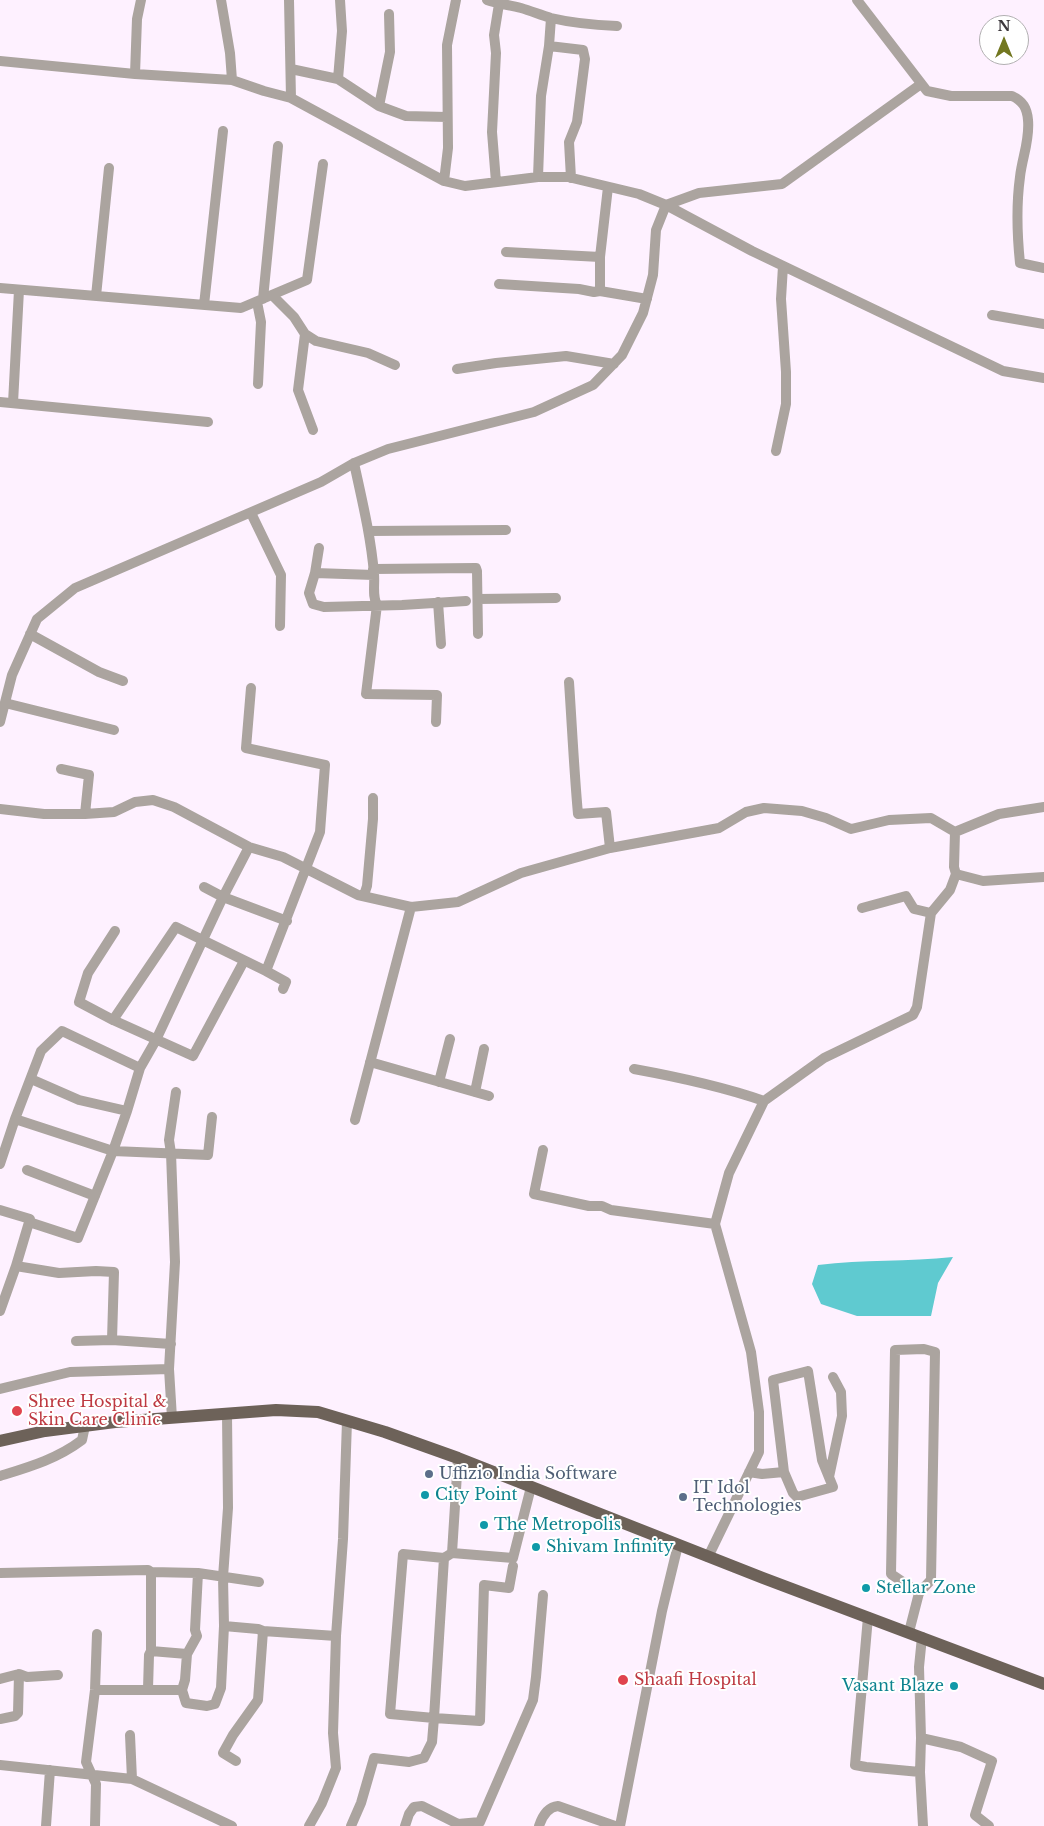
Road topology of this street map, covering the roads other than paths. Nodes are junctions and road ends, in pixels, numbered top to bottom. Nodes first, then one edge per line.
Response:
1 (141, 0) edge
2 (221, 0) edge
3 (289, 0) edge
4 (340, 0) edge
5 (456, 0) edge
6 (487, 0) edge
7 (857, 0) edge
8 (498, 4) junction
9 (389, 14) dead end
10 (551, 18) junction
11 (617, 26) dead end
12 (549, 46) junction
13 (0, 61) edge
14 (291, 69) junction
15 (135, 74) junction
16 (338, 79) junction
17 (232, 80) junction
18 (921, 84) junction
19 (291, 98) junction
20 (379, 106) junction
21 (447, 117) junction
22 (223, 131) dead end
23 (278, 146) dead end
24 (323, 164) dead end
25 (109, 168) dead end
26 (538, 177) junction
27 (572, 178) junction
28 (444, 181) junction
29 (496, 182) junction
30 (608, 187) junction
31 (666, 205) junction
32 (506, 252) dead end
33 (600, 257) junction
34 (783, 266) junction
35 (1044, 268) edge
36 (499, 284) dead end
37 (0, 288) edge
38 (20, 290) junction
39 (600, 291) junction
40 (96, 296) junction
41 (264, 298) junction
42 (647, 298) junction
43 (204, 305) junction
44 (992, 315) dead end
45 (1044, 324) edge
46 (305, 334) junction
47 (614, 364) junction
48 (395, 365) dead end
49 (457, 369) dead end
50 (1044, 378) edge
51 (258, 384) dead end
52 (0, 402) edge
53 (13, 403) junction
54 (208, 422) dead end
55 (313, 430) dead end
56 (776, 451) dead end
57 (354, 463) junction
58 (251, 513) junction
59 (506, 530) dead end
60 (369, 531) junction
61 (318, 548) dead end
62 (374, 572) junction
63 (315, 573) junction
64 (556, 598) dead end
65 (478, 600) junction
66 (466, 601) dead end
67 (438, 602) junction
68 (377, 605) junction
69 (280, 626) dead end
70 (30, 634) junction
71 (478, 634) dead end
72 (441, 644) dead end
73 (123, 682) dead end
74 (569, 682) dead end
75 (251, 688) dead end
76 (5, 703) junction
77 (0, 722) edge
78 (436, 722) dead end
79 (114, 730) dead end
80 (61, 769) dead end
81 (373, 798) dead end
82 (1044, 807) edge
83 (0, 809) edge
84 (85, 814) junction
85 (955, 832) junction
86 (249, 847) junction
87 (610, 848) junction
88 (306, 868) junction
89 (956, 874) junction
90 (1044, 876) edge
91 (204, 888) dead end
92 (364, 895) junction
93 (223, 896) junction
94 (411, 907) junction
95 (862, 908) dead end
96 (931, 913) junction
97 (287, 921) junction
98 (115, 931) dead end
99 (202, 940) junction
100 (244, 961) junction
101 (266, 971) junction
102 (283, 989) dead end
103 (113, 1020) junction
104 (450, 1039) dead end
105 (156, 1040) junction
106 (484, 1049) dead end
107 (370, 1062) junction
108 (140, 1068) junction
109 (634, 1068) dead end
110 (31, 1079) junction
111 (439, 1082) junction
112 (176, 1092) dead end
113 (475, 1092) junction
114 (488, 1096) dead end
115 (764, 1101) junction
116 (127, 1111) junction
117 (212, 1117) dead end
118 (15, 1119) junction
119 (355, 1120) dead end
120 (113, 1150) junction
121 (543, 1150) dead end
122 (171, 1153) junction
123 (0, 1164) edge
124 (27, 1170) dead end
125 (95, 1196) junction
126 (0, 1210) edge
127 (29, 1222) junction
128 (715, 1224) junction
129 (16, 1266) junction
130 (0, 1311) edge
131 (112, 1340) junction
132 (76, 1341) dead end
133 (171, 1344) junction
134 (169, 1370) junction
135 (833, 1377) dead end
136 (0, 1389) edge
137 (227, 1414) junction
138 (172, 1418) junction
139 (347, 1421) junction
140 (85, 1426) junction
141 (0, 1441) edge
142 (458, 1458) junction
143 (749, 1472) junction
144 (784, 1472) junction
145 (0, 1476) edge
146 (829, 1476) junction
147 (531, 1487) junction
148 (678, 1545) junction
149 (448, 1556) junction
150 (708, 1557) junction
151 (513, 1566) dead end
152 (151, 1572) junction
153 (198, 1573) junction
154 (0, 1574) edge
155 (223, 1577) junction
156 (259, 1582) dead end
157 (919, 1593) junction
158 (543, 1595) dead end
159 (868, 1617) junction
160 (224, 1626) junction
161 (264, 1631) junction
162 (909, 1632) junction
163 (97, 1634) dead end
164 (336, 1636) junction
165 (922, 1637) junction
166 (151, 1651) junction
167 (187, 1654) junction
168 (19, 1674) junction
169 (58, 1676) dead end
170 (0, 1679) edge
171 (1044, 1684) edge
172 (148, 1689) junction
173 (95, 1690) junction
174 (182, 1690) junction
175 (434, 1718) junction
176 (0, 1719) edge
177 (130, 1735) dead end
178 (921, 1738) junction
179 (236, 1761) dead end
180 (0, 1765) edge
181 (50, 1770) junction
182 (920, 1772) junction
183 (90, 1774) junction
184 (132, 1779) junction
185 (484, 1824) edge
186 (457, 1825) edge
187 (46, 1826) edge
188 (94, 1826) edge
189 (232, 1826) edge
190 (309, 1826) edge
191 (351, 1826) edge
192 (405, 1826) edge
193 (539, 1826) edge
194 (615, 1826) edge
195 (620, 1826) edge
196 (923, 1826) edge
197 (989, 1826) edge

1 - 15 street
2 - 17 street
3 - 14 street
4 - 16 street
5 - 21 street
6 - 8 street
7 - 18 street
8 - 10 street
8 - 29 street
9 - 20 street
10 - 11 street
10 - 12 street
12 - 26 street
12 - 27 street
13 - 15 street
14 - 16 street
14 - 19 street
15 - 17 street
16 - 20 street
17 - 19 street
18 - 31 street
18 - 35 street
19 - 28 street
20 - 21 street
21 - 28 street
22 - 43 street
23 - 41 street
24 - 41 street
25 - 40 street
26 - 27 street
26 - 29 street
27 - 30 street
28 - 29 street
30 - 31 street
30 - 33 street
31 - 34 street
31 - 42 street
32 - 33 street
33 - 39 street
34 - 50 street
34 - 56 street
36 - 39 street
37 - 38 street
38 - 40 street
38 - 53 street
39 - 42 street
40 - 43 street
41 - 43 street
41 - 46 street
41 - 51 street
42 - 47 street
44 - 45 street
46 - 48 street
46 - 55 street
47 - 49 street
47 - 57 street
52 - 53 street
53 - 54 street
57 - 58 street
57 - 60 street
58 - 69 street
58 - 70 street
59 - 60 street
60 - 62 street
61 - 63 street
62 - 63 street
62 - 65 street
62 - 68 street
63 - 68 street
64 - 65 street
65 - 71 street
66 - 67 street
67 - 68 street
67 - 72 street
68 - 78 street
70 - 73 street
70 - 76 street
74 - 87 street
75 - 88 street
76 - 77 street
76 - 79 street
80 - 84 street
81 - 92 street
82 - 85 street
83 - 84 street
84 - 86 street
85 - 87 street
85 - 89 street
86 - 88 street
86 - 93 street
87 - 94 street
88 - 92 street
88 - 97 street
89 - 90 street
89 - 96 street
91 - 93 street
92 - 94 street
93 - 97 street
93 - 99 street
94 - 107 street
95 - 96 street
96 - 115 street
97 - 101 street
98 - 103 street
99 - 100 street
99 - 103 street
99 - 105 street
100 - 101 street
100 - 105 street
101 - 102 street
103 - 105 street
104 - 111 street
105 - 108 street
106 - 113 street
107 - 111 street
107 - 119 street
108 - 110 street
108 - 116 street
109 - 115 street
110 - 116 street
110 - 118 street
111 - 113 street
112 - 122 street
113 - 114 street
115 - 128 street
116 - 120 street
117 - 122 street
118 - 120 street
118 - 123 street
120 - 122 street
120 - 125 street
121 - 128 street
122 - 133 street
124 - 125 street
125 - 127 street
126 - 127 street
127 - 129 street
128 - 143 street
129 - 130 street
129 - 131 street
131 - 132 street
131 - 133 street
133 - 134 street
134 - 136 street
134 - 138 street
135 - 146 street
137 - 138 main road
137 - 139 main road
137 - 155 street
138 - 140 main road
139 - 142 main road
139 - 164 street
140 - 141 main road
140 - 145 street
142 - 147 main road
142 - 149 street
143 - 144 street
143 - 150 street
144 - 146 street
144 - 146 street
147 - 148 main road
147 - 149 street
148 - 150 main road
148 - 195 street
149 - 175 street
149 - 175 street
150 - 159 main road
151 - 175 street
152 - 153 street
152 - 154 street
152 - 166 street
153 - 155 street
153 - 167 street
155 - 156 street
155 - 160 street
157 - 157 street
157 - 162 street
158 - 185 street
159 - 162 main road
159 - 182 street
160 - 161 street
160 - 174 street
161 - 164 street
161 - 179 street
162 - 165 main road
163 - 173 street
164 - 190 street
165 - 171 main road
165 - 178 street
166 - 167 street
166 - 172 street
167 - 174 street
168 - 169 street
168 - 170 street
168 - 176 street
172 - 173 street
172 - 174 street
173 - 183 street
175 - 191 street
177 - 184 street
178 - 182 street
178 - 197 street
180 - 181 street
181 - 183 street
181 - 187 street
182 - 196 street
183 - 184 street
183 - 188 street
184 - 189 street
185 - 186 street
186 - 192 street
193 - 194 street

